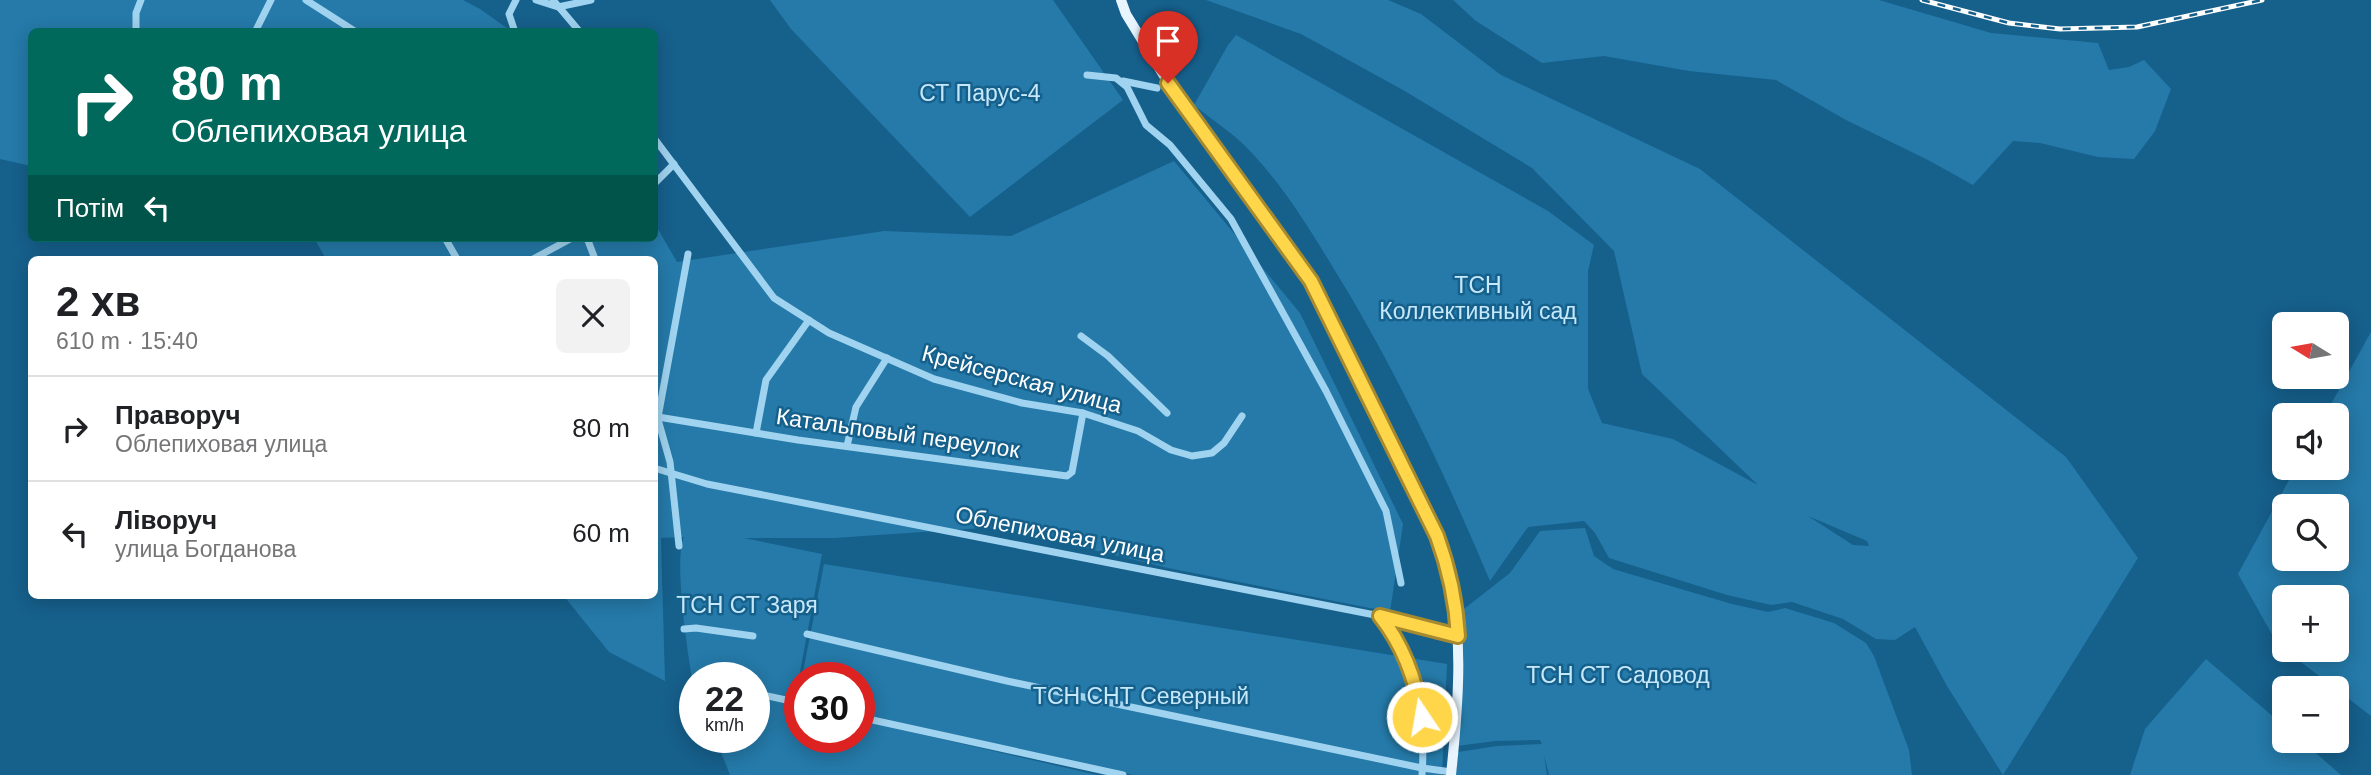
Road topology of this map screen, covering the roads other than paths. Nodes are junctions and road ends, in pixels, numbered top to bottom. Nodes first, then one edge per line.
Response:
1 (141, 0) edge
2 (271, 0) edge
3 (306, 0) edge
4 (516, 0) edge
5 (536, 0) edge
6 (1121, 0) edge
7 (590, 1) edge
8 (555, 3) edge
9 (136, 28) edge
10 (257, 28) edge
11 (350, 28) edge
12 (514, 28) edge
13 (576, 28) edge
14 (1087, 75) dead end
15 (1116, 78) junction
16 (1157, 88) dead end
17 (658, 143) edge
18 (674, 164) junction
19 (658, 180) edge
20 (565, 242) edge
21 (688, 254) dead end
22 (539, 256) edge
23 (808, 320) junction
24 (1081, 336) dead end
25 (887, 358) junction
26 (658, 404) edge
27 (1083, 413) junction
28 (1167, 413) dead end
29 (658, 414) edge
30 (1242, 416) dead end
31 (658, 422) edge
32 (756, 433) junction
33 (847, 446) junction
34 (658, 469) edge
35 (671, 474) junction
36 (679, 546) dead end
37 (1401, 583) dead end
38 (1380, 616) junction
39 (684, 629) dead end
40 (807, 634) dead end
41 (754, 636) dead end
42 (1458, 636) junction
43 (875, 721) edge
44 (1422, 771) edge
45 (1452, 773) edge
46 (1123, 775) edge

1 - 9 street
2 - 10 street
3 - 11 street
4 - 12 street
5 - 8 street
6 - 42 main road
7 - 8 street
8 - 13 street
14 - 15 street
15 - 16 street
15 - 37 street
17 - 18 street, Крейсерская улица
18 - 19 street
18 - 23 street, Крейсерская улица
20 - 22 street
21 - 26 street
23 - 25 street, Крейсерская улица
23 - 32 street
24 - 28 street
25 - 27 street, Крейсерская улица
25 - 33 street
27 - 30 street, Крейсерская улица
27 - 33 street, Катальповый переулок
29 - 32 street, Катальповый переулок
31 - 35 street
32 - 33 street, Катальповый переулок
34 - 35 street, Облепиховая улица
35 - 36 street
35 - 38 street, Облепиховая улица
38 - 42 street, Облепиховая улица
38 - 44 street
39 - 41 street
40 - 44 street
42 - 45 main road
43 - 46 street
44 - 45 street

